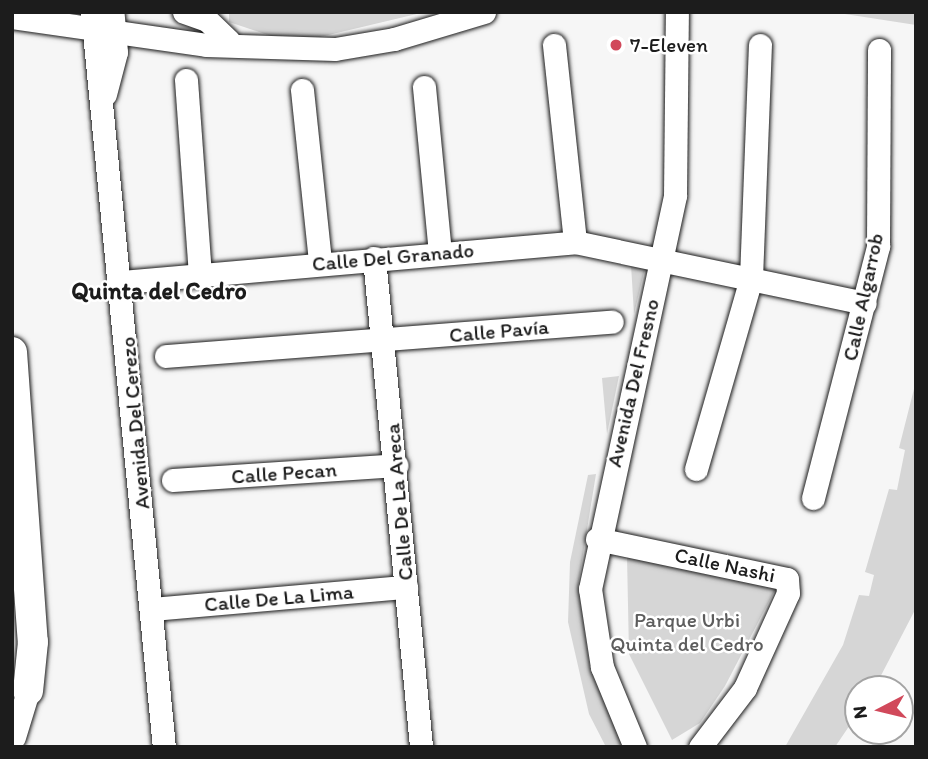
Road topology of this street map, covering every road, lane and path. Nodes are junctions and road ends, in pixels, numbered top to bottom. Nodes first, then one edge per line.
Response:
1 (184, 12) edge
2 (677, 12) edge
3 (475, 14) edge
4 (207, 16) edge
5 (12, 17) edge
6 (103, 19) edge
7 (229, 41) junction
8 (206, 45) junction
9 (554, 45) dead end
10 (760, 45) dead end
11 (878, 50) dead end
12 (186, 80) dead end
13 (424, 87) dead end
14 (302, 90) dead end
15 (575, 242) junction
16 (440, 252) junction
17 (662, 256) junction
18 (374, 258) junction
19 (320, 262) junction
20 (200, 275) junction
21 (751, 278) junction
22 (122, 282) junction
23 (865, 303) junction
24 (612, 322) dead end
25 (385, 341) junction
26 (12, 352) edge
27 (166, 356) dead end
28 (396, 465) junction
29 (696, 469) dead end
30 (173, 480) dead end
31 (813, 498) dead end
32 (597, 539) junction
33 (405, 587) junction
34 (152, 609) junction
35 (29, 691) joint
36 (13, 739) edge
37 (164, 747) edge
38 (421, 747) edge
39 (635, 747) edge
40 (700, 747) edge

1 - 4 street
2 - 17 street, Avenida Del Fresno
3 - 7 street
4 - 7 street
4 - 8 street
5 - 6 street
6 - 8 street
6 - 22 street, Avenida Del Cerezo
7 - 8 street
9 - 15 street
10 - 21 street
11 - 23 street, Calle Algarrob
12 - 20 street
13 - 16 street
14 - 19 street
15 - 16 street, Calle Del Granado
15 - 17 street, Calle Del Granado
16 - 18 street, Calle Del Granado
17 - 21 street, Calle Del Granado
17 - 32 street, Avenida Del Fresno
18 - 19 street, Calle Del Granado
18 - 25 street, Calle De La Areca
19 - 20 street, Calle Del Granado
20 - 22 street, Calle Del Granado
21 - 23 street, Calle Del Granado
21 - 29 street
22 - 34 street, Avenida Del Cerezo
23 - 31 street, Calle Algarrob
24 - 25 street, Calle Pavía
25 - 27 street, Calle Pavía
25 - 28 street, Calle De La Areca
26 - 35 main road
28 - 30 street, Calle Pecan
28 - 33 street, Calle De La Areca
32 - 39 street, Avenida Del Fresno
32 - 40 street, Calle Nashi
33 - 34 street, Calle De La Lima
33 - 38 street, Calle De La Areca
34 - 37 street, Avenida Del Cerezo
35 - 36 street

